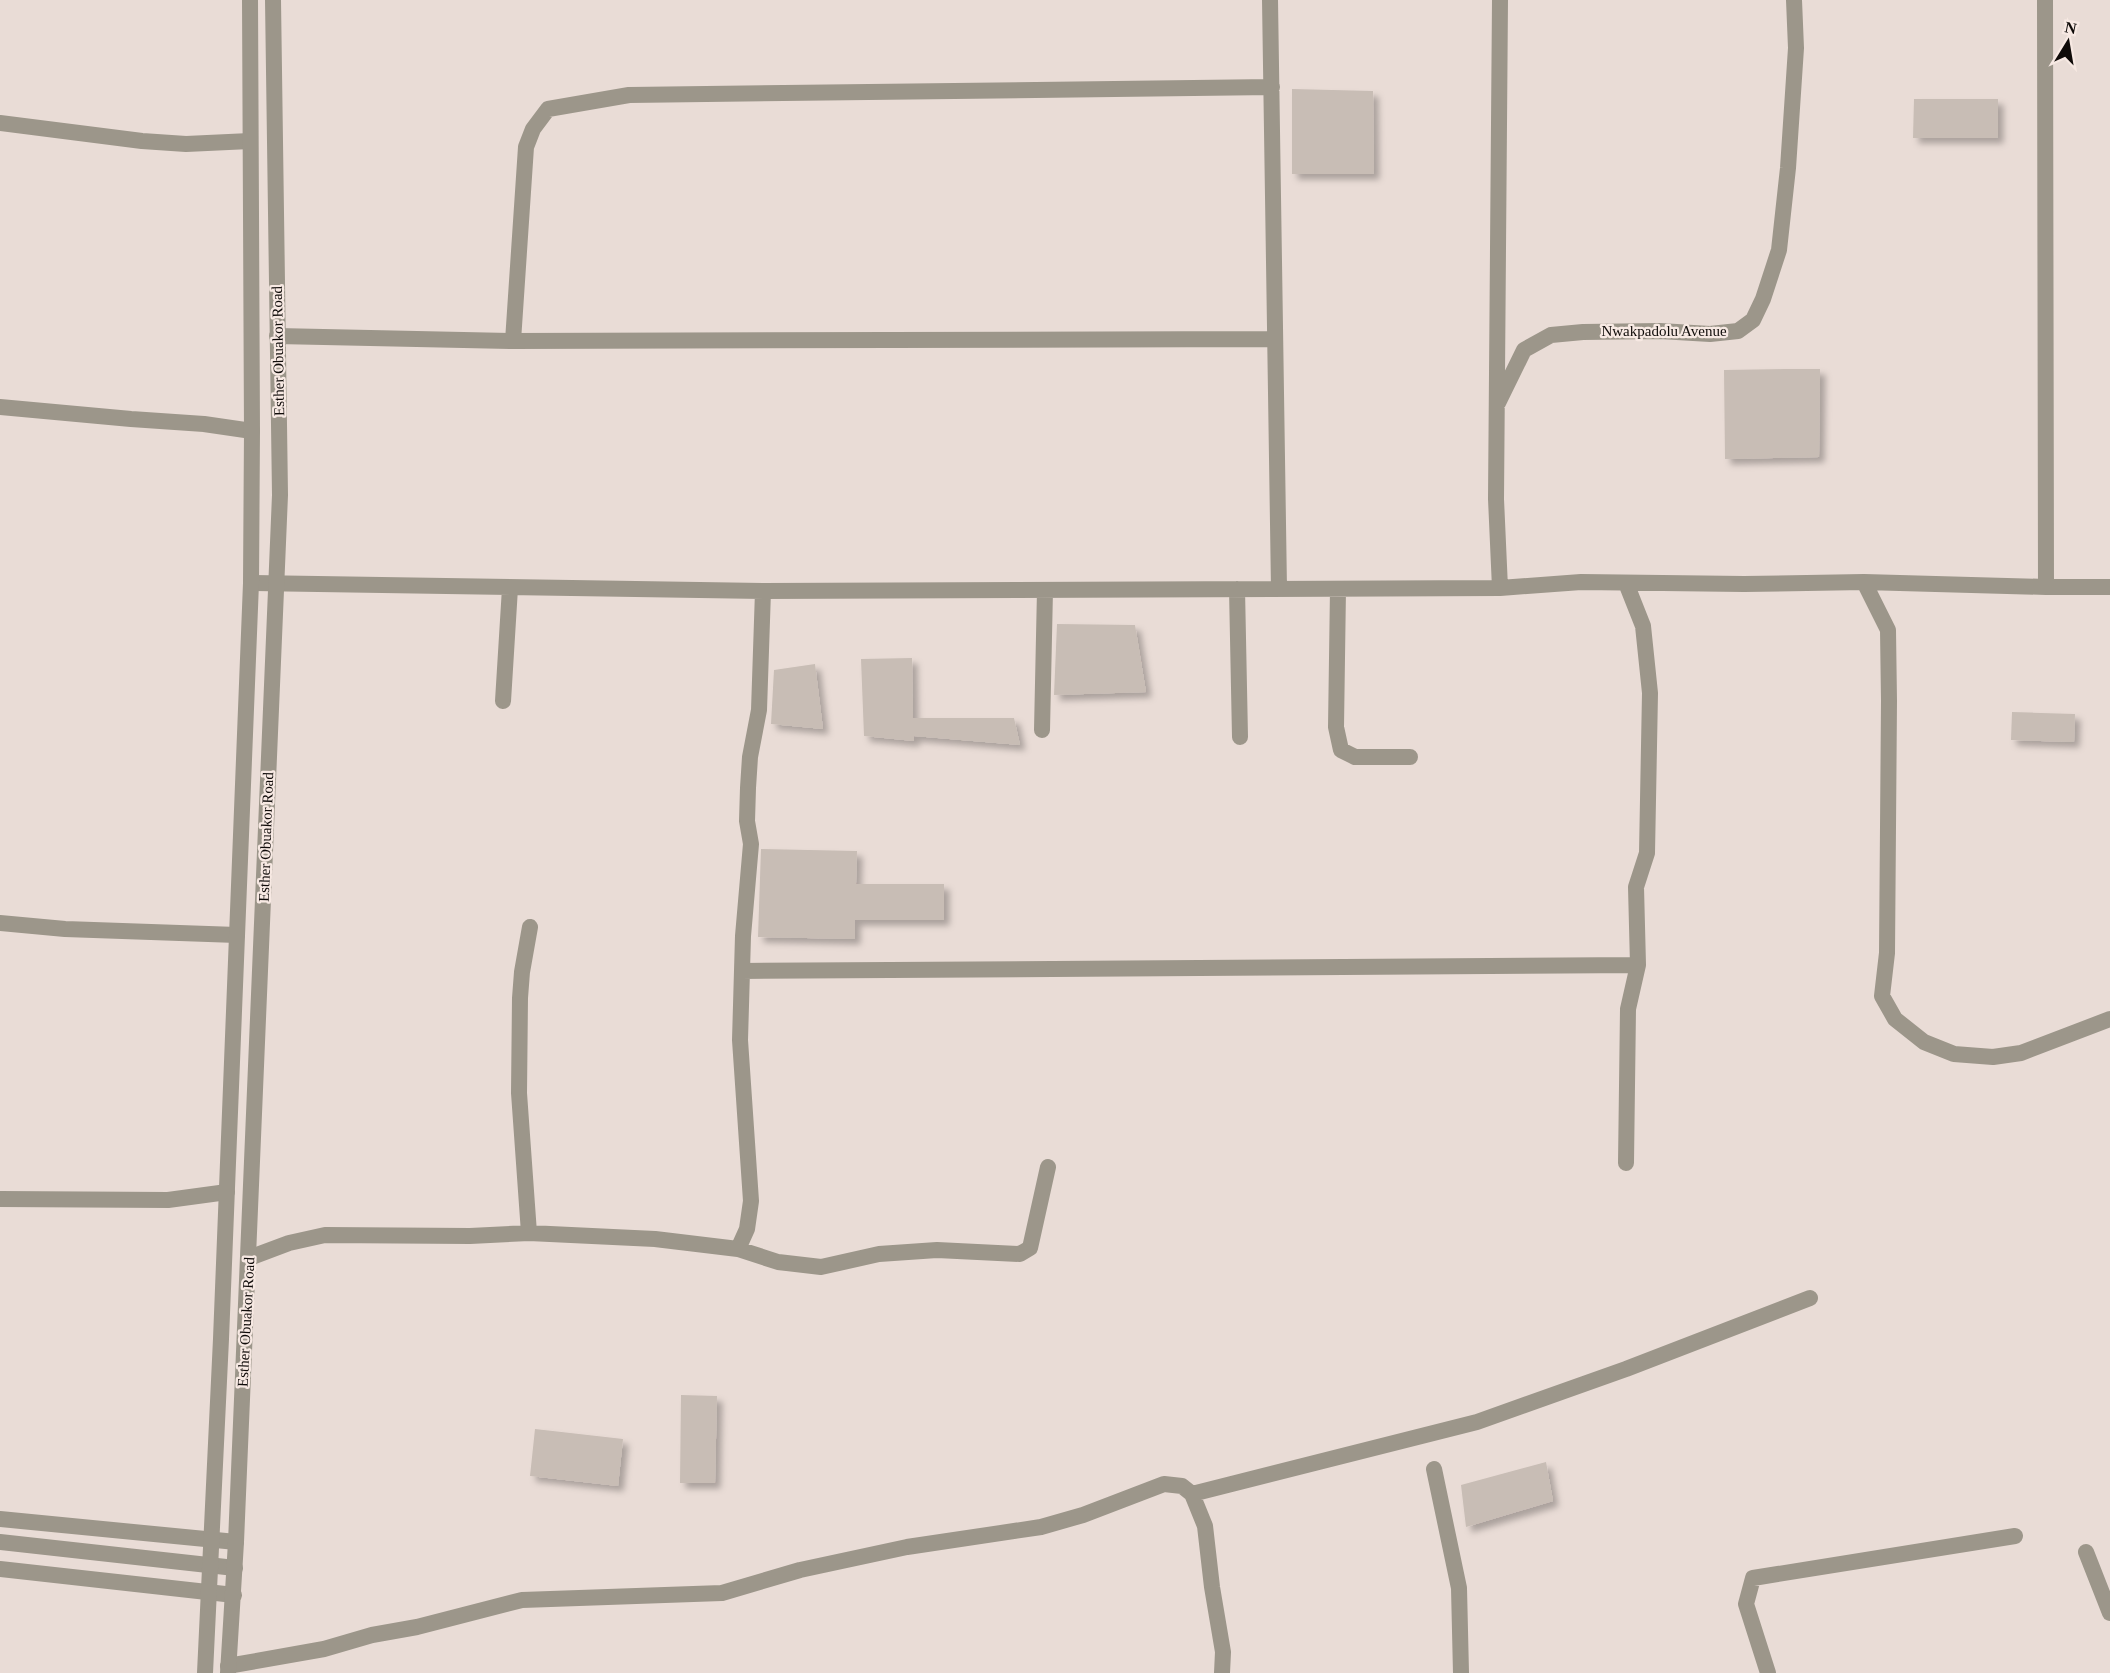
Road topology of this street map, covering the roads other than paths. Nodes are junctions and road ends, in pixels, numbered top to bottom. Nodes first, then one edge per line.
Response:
1 (250, 0) edge
2 (273, 0) edge
3 (1270, 0) edge
4 (1500, 0) edge
5 (1794, 0) edge
6 (2045, 0) edge
7 (1272, 87) junction
8 (0, 123) edge
9 (250, 141) junction
10 (277, 336) junction
11 (1275, 339) junction
12 (513, 341) junction
13 (1498, 403) junction
14 (0, 407) edge
15 (252, 431) junction
16 (1864, 582) junction
17 (251, 583) junction
18 (1626, 583) junction
19 (276, 584) junction
20 (2110, 587) edge
21 (510, 588) junction
22 (1500, 588) junction
23 (2046, 588) junction
24 (1045, 590) junction
25 (1237, 590) junction
26 (1279, 590) junction
27 (1338, 590) junction
28 (763, 591) junction
29 (503, 701) dead end
30 (1042, 730) dead end
31 (1240, 737) dead end
32 (1410, 758) dead end
33 (0, 923) edge
34 (530, 927) dead end
35 (237, 935) junction
36 (1638, 965) junction
37 (742, 971) junction
38 (2110, 1019) edge
39 (1626, 1162) dead end
40 (1048, 1167) dead end
41 (227, 1192) junction
42 (0, 1199) edge
43 (529, 1233) junction
44 (738, 1249) junction
45 (249, 1258) junction
46 (1810, 1298) dead end
47 (1434, 1469) dead end
48 (1192, 1494) junction
49 (0, 1519) edge
50 (2015, 1536) dead end
51 (213, 1539) junction
52 (0, 1542) edge
53 (236, 1542) junction
54 (2086, 1552) dead end
55 (211, 1565) junction
56 (235, 1568) junction
57 (0, 1569) edge
58 (209, 1593) junction
59 (234, 1595) junction
60 (2110, 1613) edge
61 (228, 1670) edge
62 (205, 1673) edge
63 (1222, 1673) edge
64 (1461, 1673) edge
65 (1768, 1673) edge

1 - 9 street, Esther Obuakor Road
2 - 10 street, Esther Obuakor Road
3 - 7 street
4 - 13 street
5 - 13 street, Nwakpadolu Avenue
6 - 23 street
7 - 11 street
7 - 12 street
8 - 9 street
9 - 15 street, Esther Obuakor Road
10 - 12 street
10 - 19 street, Esther Obuakor Road
11 - 12 street
11 - 26 street
13 - 22 street
14 - 15 street
15 - 17 street, Esther Obuakor Road
16 - 18 street
16 - 23 street
16 - 38 street
17 - 19 street
17 - 35 street, Esther Obuakor Road
18 - 22 street
18 - 36 street
19 - 21 street
19 - 45 street, Esther Obuakor Road
20 - 23 street
21 - 28 street
21 - 29 street
22 - 27 street
24 - 25 street
24 - 28 street
24 - 30 street
25 - 26 street
25 - 31 street
26 - 27 street
27 - 32 street
28 - 37 street
33 - 35 street
34 - 43 street
35 - 41 street, Esther Obuakor Road
36 - 37 street
36 - 39 street
37 - 44 street
40 - 44 street
41 - 42 street
41 - 51 street, Esther Obuakor Road
43 - 44 street
43 - 45 street
45 - 53 street, Esther Obuakor Road
46 - 48 street
47 - 64 street
48 - 61 street
48 - 63 street
49 - 51 street
50 - 65 street
51 - 53 street
51 - 55 street, Esther Obuakor Road
52 - 55 street
53 - 56 street, Esther Obuakor Road
54 - 60 street
55 - 56 street
55 - 58 street, Esther Obuakor Road
56 - 59 street, Esther Obuakor Road
57 - 58 street
58 - 59 street
58 - 62 street, Esther Obuakor Road
59 - 61 street, Esther Obuakor Road

